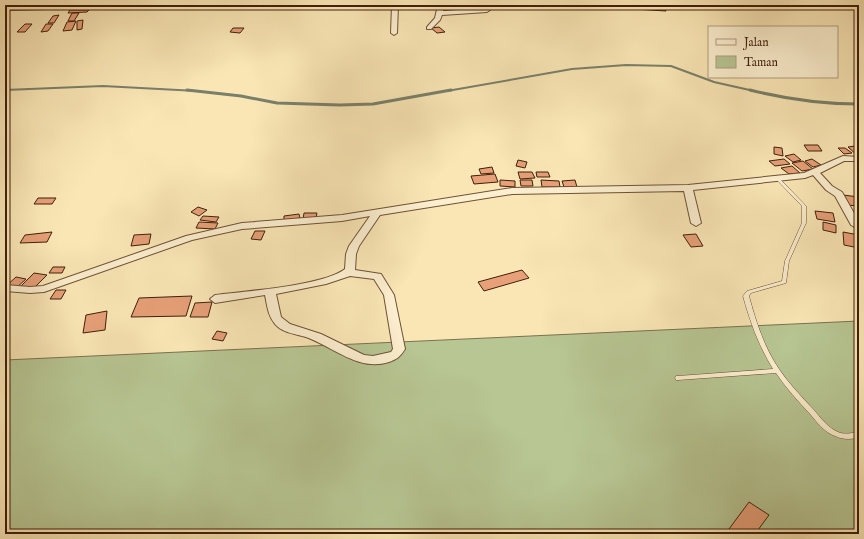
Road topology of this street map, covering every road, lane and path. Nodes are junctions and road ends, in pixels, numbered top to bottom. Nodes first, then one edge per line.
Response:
1 (130, 5) edge
2 (395, 5) edge
3 (441, 5) edge
4 (5, 8) edge
5 (487, 10) dead end
6 (441, 13) junction
7 (429, 28) dead end
8 (394, 33) dead end
9 (859, 159) edge
10 (815, 172) junction
11 (777, 178) junction
12 (688, 188) junction
13 (377, 213) junction
14 (696, 223) dead end
15 (856, 225) dead end
16 (348, 272) junction
17 (5, 288) edge
18 (270, 291) junction
19 (215, 299) dead end
20 (776, 371) junction
21 (678, 378) dead end
22 (859, 435) edge

1 - 4 street
2 - 8 street
3 - 6 street
5 - 6 street
6 - 7 street
9 - 10 street
10 - 11 street
10 - 15 street
11 - 12 street
11 - 20 lane
12 - 13 street
12 - 14 street
13 - 16 street
13 - 17 street
16 - 18 street
16 - 18 street
18 - 19 street
20 - 21 lane
20 - 22 lane

